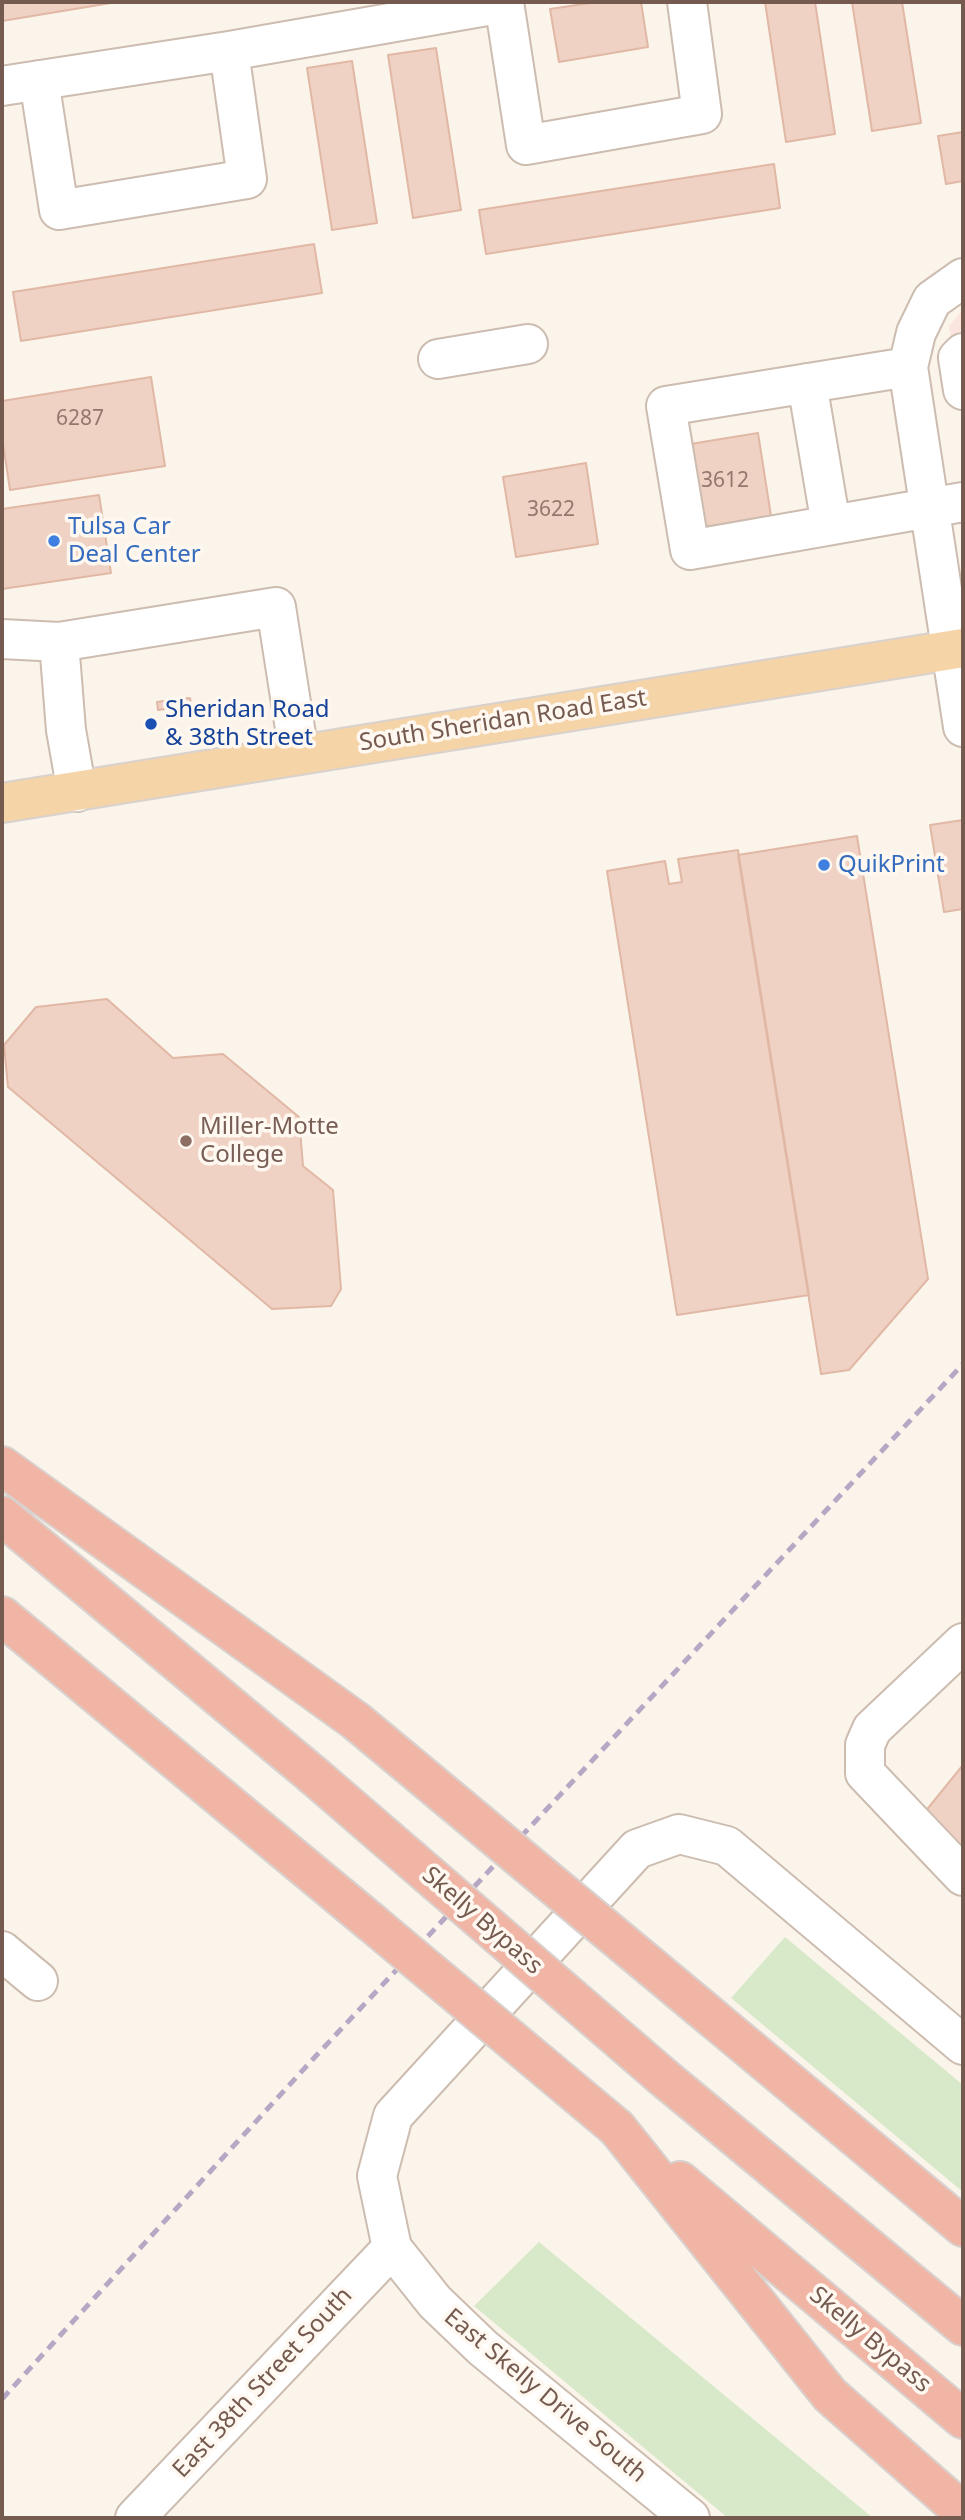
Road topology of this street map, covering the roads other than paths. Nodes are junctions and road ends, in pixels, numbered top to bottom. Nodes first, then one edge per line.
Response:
1 (504, 2) edge
2 (687, 2) edge
3 (229, 51) junction
4 (38, 80) junction
5 (2, 86) edge
6 (963, 278) edge
7 (528, 344) dead end
8 (438, 359) dead end
9 (908, 368) junction
10 (807, 383) junction
11 (946, 505) edge
12 (831, 525) junction
13 (2, 639) edge
14 (59, 642) junction
15 (957, 649) edge
16 (963, 727) edge
17 (299, 754) junction
18 (77, 792) junction
19 (2, 803) edge
20 (2, 1466) edge
21 (2, 1516) edge
22 (2, 1616) edge
23 (963, 1643) edge
24 (963, 1876) edge
25 (2, 1951) edge
26 (38, 1981) dead end
27 (963, 2045) edge
28 (617, 2128) junction
29 (963, 2227) edge
30 (392, 2248) junction
31 (963, 2326) edge
32 (963, 2419) edge
33 (963, 2512) edge
34 (135, 2518) edge
35 (690, 2518) edge

1 - 2 street
1 - 3 street
3 - 4 street
3 - 4 street
4 - 5 street
6 - 9 street
7 - 8 street
9 - 10 street
9 - 11 street
10 - 12 street
10 - 12 street
11 - 12 street
11 - 15 street
13 - 14 street
14 - 17 street
14 - 18 street
15 - 16 street
15 - 17 main road, South Sheridan Road East
17 - 18 main road, South Sheridan Road East
18 - 19 main road, South Sheridan Road East
20 - 29 highway, bridge
21 - 31 highway, Skelly Bypass, bridge
22 - 28 highway, Skelly Bypass, bridge
23 - 24 street
25 - 26 street
27 - 30 street, East Skelly Drive South
28 - 32 highway, Skelly Bypass
28 - 33 highway
30 - 34 street, East 38th Street South
30 - 35 street, East Skelly Drive South

